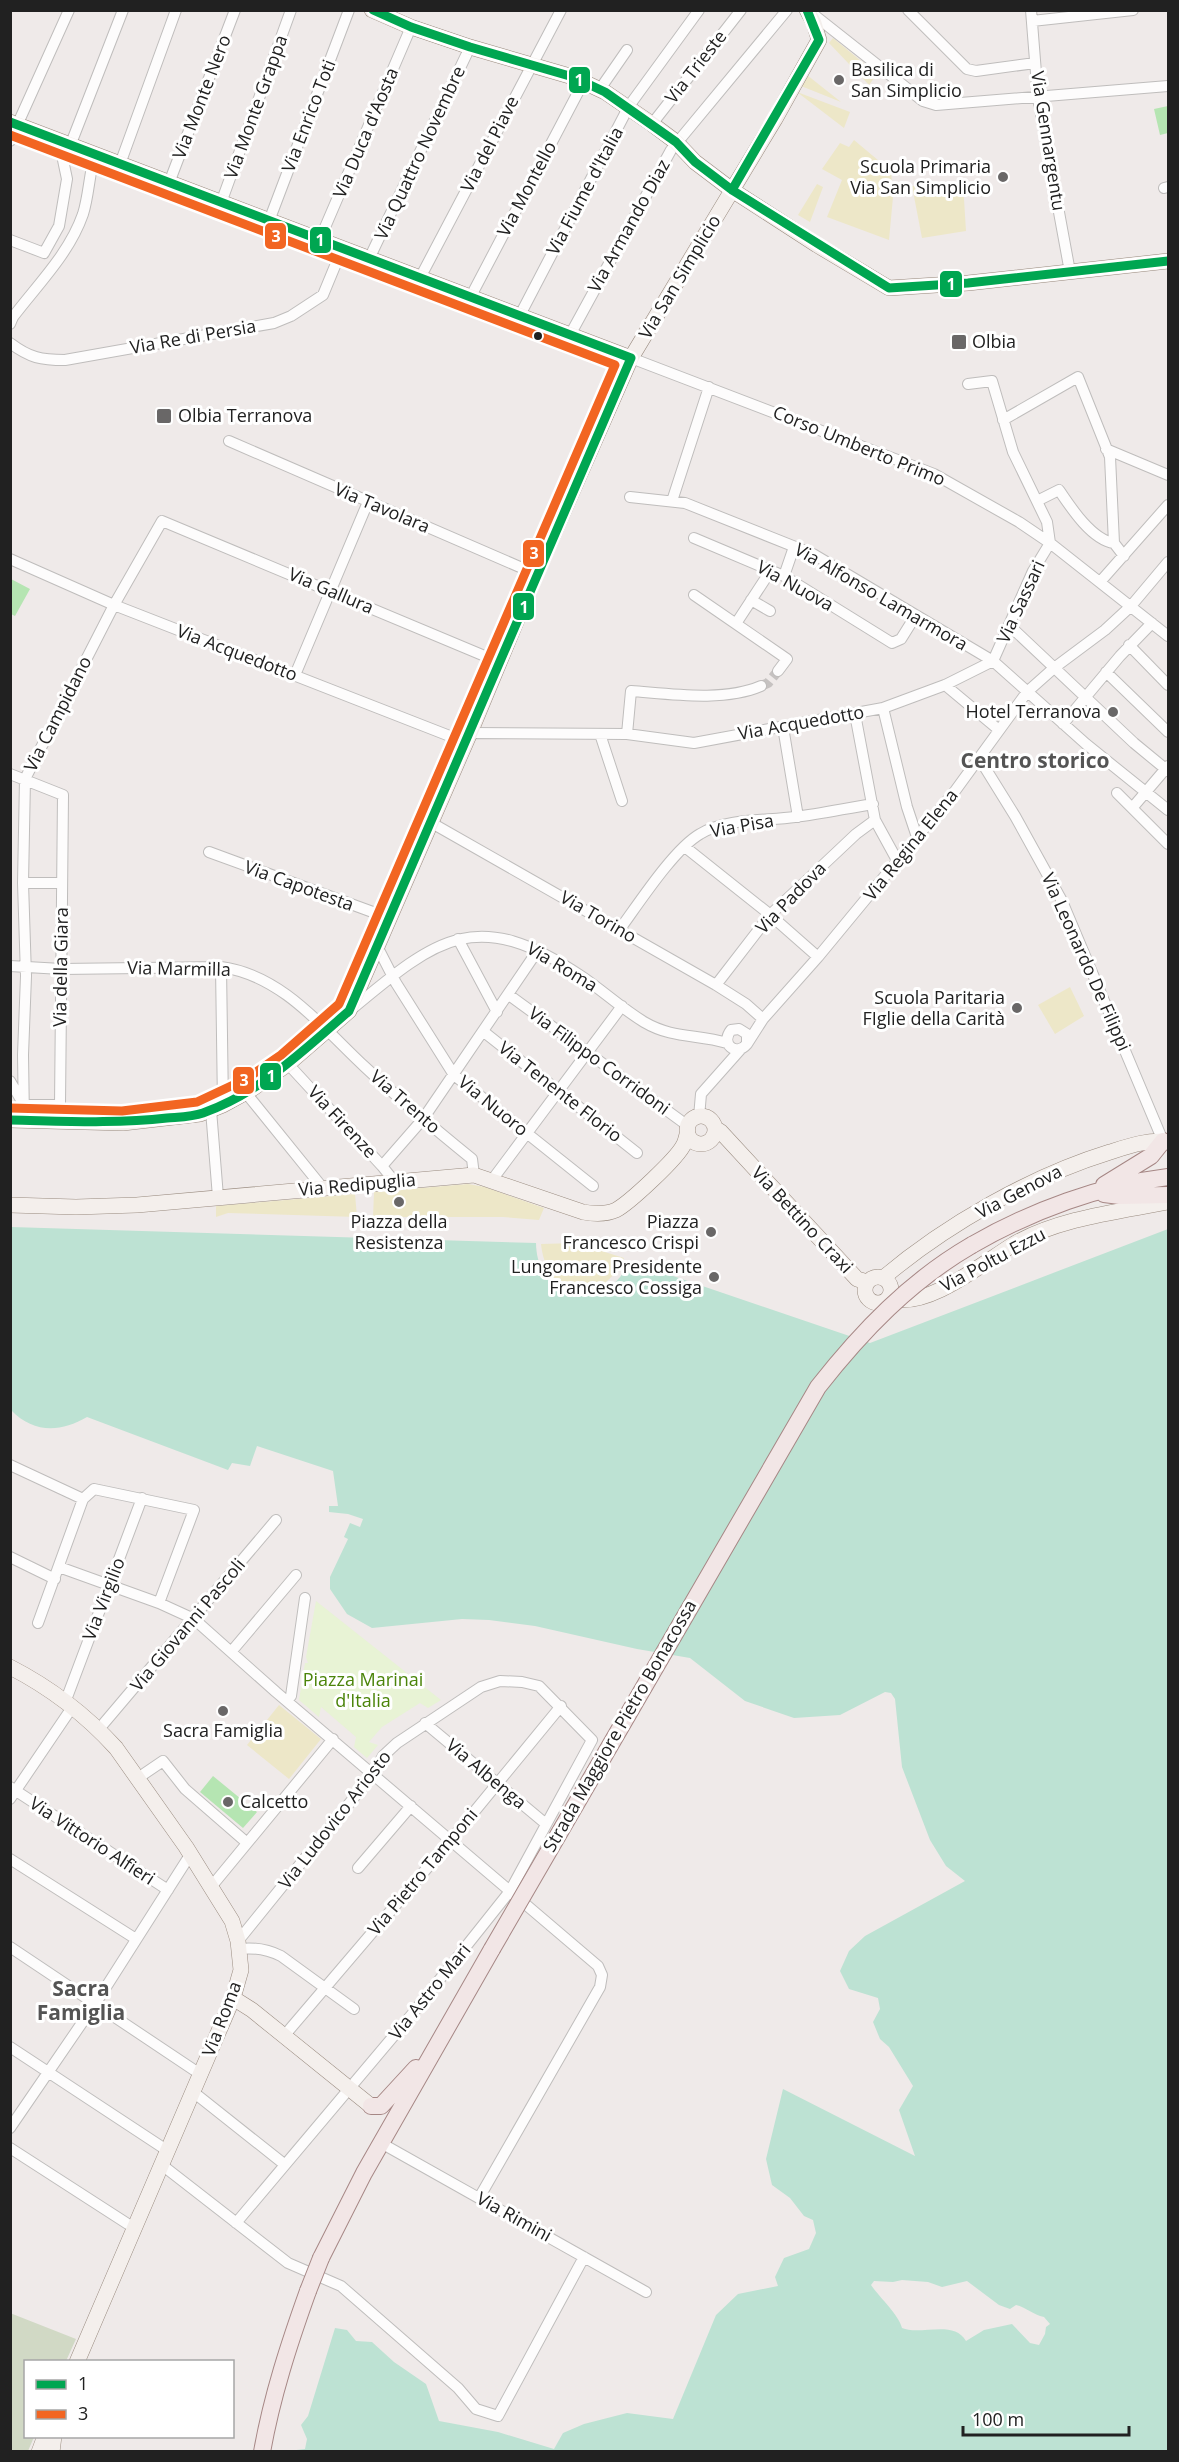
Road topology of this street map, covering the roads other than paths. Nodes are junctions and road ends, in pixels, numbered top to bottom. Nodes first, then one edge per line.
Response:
1 (69, 10) edge
2 (123, 10) edge
3 (176, 10) edge
4 (235, 10) edge
5 (291, 10) edge
6 (350, 10) edge
7 (561, 10) edge
8 (699, 10) edge
9 (741, 10) edge
10 (787, 10) edge
11 (808, 10) edge
12 (908, 10) edge
13 (1133, 10) edge
14 (373, 11) edge
15 (1031, 16) edge
16 (411, 27) junction
17 (835, 30) junction
18 (819, 40) junction
19 (470, 47) junction
20 (627, 50) dead end
21 (1035, 63) junction
22 (532, 64) junction
23 (584, 81) junction
24 (1168, 86) edge
25 (600, 89) junction
26 (1038, 98) junction
27 (629, 106) junction
28 (652, 123) junction
29 (15, 124) edge
30 (10, 141) edge
31 (676, 142) junction
32 (64, 143) junction
33 (95, 155) junction
34 (120, 164) junction
35 (169, 183) junction
36 (732, 190) junction
37 (221, 202) junction
38 (269, 220) junction
39 (320, 239) junction
40 (10, 240) edge
41 (342, 249) junction
42 (369, 259) junction
43 (1168, 261) edge
44 (1070, 272) junction
45 (420, 278) junction
46 (470, 298) junction
47 (519, 317) junction
48 (10, 324) edge
49 (570, 335) junction
50 (10, 343) edge
51 (631, 358) junction
52 (968, 384) dead end
53 (709, 387) junction
54 (1003, 420) junction
55 (229, 441) dead end
56 (1106, 449) junction
57 (1168, 475) edge
58 (630, 497) dead end
59 (672, 501) junction
60 (1036, 501) junction
61 (368, 502) junction
62 (1168, 505) edge
63 (162, 521) joint
64 (694, 538) dead end
65 (1050, 543) junction
66 (1114, 543) junction
67 (794, 547) junction
68 (1124, 556) junction
69 (10, 559) edge
70 (1168, 562) edge
71 (771, 570) junction
72 (536, 574) junction
73 (784, 576) junction
74 (1100, 582) junction
75 (330, 591) junction
76 (694, 596) dead end
77 (751, 600) junction
78 (114, 605) junction
79 (1131, 606) junction
80 (770, 611) dead end
81 (916, 615) junction
82 (739, 619) junction
83 (1152, 623) junction
84 (1010, 626) junction
85 (1168, 636) edge
86 (1129, 645) junction
87 (993, 661) junction
88 (500, 662) junction
89 (1054, 668) junction
90 (778, 671) dead end
91 (1106, 672) junction
92 (295, 675) junction
93 (945, 685) junction
94 (1168, 685) edge
95 (761, 686) tunnel mouth
96 (1027, 692) junction
97 (1086, 696) junction
98 (883, 708) junction
99 (855, 714) junction
100 (1063, 724) junction
101 (783, 727) junction
102 (999, 730) junction
103 (1168, 732) edge
104 (600, 734) junction
105 (627, 734) junction
106 (468, 737) junction
107 (979, 758) junction
108 (1168, 768) edge
109 (10, 774) edge
110 (25, 779) junction
111 (1146, 792) junction
112 (1117, 793) dead end
113 (622, 801) dead end
114 (873, 804) junction
115 (1133, 807) junction
116 (1168, 810) edge
117 (798, 817) junction
118 (875, 820) junction
119 (430, 822) junction
120 (917, 837) junction
121 (10, 843) edge
122 (24, 844) junction
123 (1168, 844) edge
124 (685, 847) junction
125 (209, 852) dead end
126 (898, 862) junction
127 (23, 883) junction
128 (62, 884) junction
129 (770, 915) junction
130 (389, 918) junction
131 (620, 929) junction
132 (458, 939) junction
133 (377, 946) junction
134 (538, 950) junction
135 (818, 957) junction
136 (10, 966) edge
137 (26, 967) junction
138 (221, 967) junction
139 (62, 969) junction
140 (392, 975) junction
141 (716, 985) junction
142 (509, 995) junction
143 (622, 1006) junction
144 (349, 1011) junction
145 (497, 1012) junction
146 (763, 1019) junction
147 (739, 1029) junction
148 (328, 1030) junction
149 (484, 1032) junction
150 (728, 1045) junction
151 (744, 1047) junction
152 (587, 1054) junction
153 (729, 1060) junction
154 (288, 1064) junction
155 (454, 1075) junction
156 (10, 1081) edge
157 (559, 1091) junction
158 (246, 1093) junction
159 (217, 1108) junction
160 (20, 1115) edge
161 (699, 1116) junction
162 (423, 1119) junction
163 (688, 1129) junction
164 (528, 1135) junction
165 (708, 1138) junction
166 (1166, 1142) edge
167 (637, 1153) dead end
168 (676, 1154) junction
169 (382, 1166) junction
170 (474, 1175) junction
171 (1168, 1177) edge
172 (492, 1180) junction
173 (394, 1181) junction
174 (593, 1186) dead end
175 (322, 1187) junction
176 (1097, 1193) junction
177 (1168, 1195) edge
178 (218, 1197) junction
179 (1168, 1202) edge
180 (10, 1205) edge
181 (883, 1278) junction
182 (867, 1282) junction
183 (889, 1297) junction
184 (10, 1465) edge
185 (83, 1498) junction
186 (142, 1498) junction
187 (276, 1520) dead end
188 (10, 1557) edge
189 (59, 1567) junction
190 (296, 1575) dead end
191 (55, 1579) junction
192 (110, 1585) junction
193 (305, 1598) dead end
194 (159, 1603) junction
195 (194, 1619) junction
196 (38, 1623) dead end
197 (231, 1652) junction
198 (10, 1667) edge
199 (287, 1701) junction
200 (70, 1703) junction
201 (561, 1706) junction
202 (425, 1723) junction
203 (99, 1729) junction
204 (333, 1739) junction
205 (592, 1740) joint
206 (373, 1774) junction
207 (138, 1778) junction
208 (496, 1783) junction
209 (12, 1793) edge
210 (411, 1806) junction
211 (546, 1824) junction
212 (451, 1840) junction
213 (246, 1842) junction
214 (190, 1855) junction
215 (10, 1859) edge
216 (358, 1868) dead end
217 (211, 1887) junction
218 (168, 1890) junction
219 (510, 1891) junction
220 (136, 1939) junction
221 (239, 1945) junction
222 (10, 1947) edge
223 (326, 1988) junction
224 (233, 1998) junction
225 (95, 2003) junction
226 (354, 2009) dead end
227 (284, 2036) junction
228 (10, 2047) edge
229 (435, 2048) junction
230 (48, 2072) junction
231 (201, 2074) junction
232 (349, 2089) junction
233 (192, 2091) junction
234 (371, 2106) joint
235 (10, 2128) edge
236 (381, 2143) junction
237 (10, 2148) edge
238 (165, 2158) junction
239 (284, 2164) junction
240 (479, 2198) junction
241 (236, 2223) junction
242 (134, 2228) junction
243 (584, 2257) junction
244 (646, 2292) dead end
245 (77, 2360) edge
246 (262, 2451) edge

1 - 29 street
2 - 32 street
3 - 34 street
4 - 35 street, Via Monte Nero
5 - 37 street, Via Monte Grappa
6 - 38 street, Via Enrico Toti
7 - 22 street, Via del Piave
8 - 27 street, Via Fiume d'Italia
9 - 28 street, Via Trieste
10 - 31 street, Via Armando Diaz
11 - 17 street
11 - 18 main road
12 - 21 street
13 - 15 street
14 - 16 main road
15 - 21 street, Via Gennargentu
16 - 19 main road
16 - 39 street, Via Duca d'Aosta
17 - 18 street, Via San Simplicio
17 - 26 street
18 - 36 main road, Via San Simplicio
19 - 22 main road
19 - 42 street, Via Quattro Novembre
20 - 25 street
21 - 26 street, Via Gennargentu
22 - 23 main road
22 - 45 street, Via del Piave
23 - 25 main road
23 - 46 street, Via Montello
24 - 26 street
25 - 27 main road
26 - 44 street, Via Gennargentu
27 - 28 main road
27 - 47 street, Via Fiume d'Italia
28 - 31 main road
29 - 30 street
29 - 32 main road
31 - 36 main road
31 - 49 street, Via Armando Diaz
32 - 33 main road
32 - 40 street
33 - 34 main road
33 - 48 street
34 - 35 main road
35 - 37 main road
36 - 44 main road
36 - 51 main road, Via San Simplicio
37 - 38 main road
38 - 39 main road
39 - 41 main road
41 - 42 main road
41 - 50 street, Via Re di Persia
42 - 45 main road
43 - 44 main road
45 - 46 main road
46 - 47 main road
47 - 49 main road
49 - 51 main road
51 - 53 street, Corso Umberto Primo
51 - 72 main road, Via San Simplicio
52 - 54 street
53 - 59 street
53 - 65 street, Corso Umberto Primo
54 - 56 street
54 - 60 street
55 - 61 street, Via Tavolara
56 - 57 street
56 - 66 street
58 - 59 street, Via Alfonso Lamarmora
59 - 67 street, Via Alfonso Lamarmora
60 - 65 street
60 - 66 street
61 - 72 street, Via Tavolara
61 - 75 street
62 - 68 street
63 - 75 street, Via Gallura
63 - 78 street, Via Campidano
64 - 71 street, Via Nuova
65 - 74 street, Corso Umberto Primo
65 - 84 street, Via Sassari
66 - 68 street
67 - 73 street
67 - 81 street, Via Alfonso Lamarmora
68 - 74 street
69 - 78 street, Via Acquedotto
70 - 79 street, Via Regina Elena
71 - 73 street, Via Nuova
71 - 77 street
72 - 88 main road, Via San Simplicio
73 - 81 street, Via Nuova
74 - 79 street, Corso Umberto Primo
75 - 88 street, Via Gallura
75 - 92 street
76 - 82 street
77 - 80 street
77 - 82 street
78 - 92 street, Via Acquedotto
78 - 110 street, Via Campidano
79 - 83 street, Corso Umberto Primo
79 - 89 street, Via Regina Elena
81 - 87 street, Via Alfonso Lamarmora
82 - 90 street
83 - 85 street
83 - 86 street
84 - 87 street, Via Sassari
84 - 89 street
86 - 91 street
86 - 94 street
87 - 93 street, Via Acquedotto
87 - 96 street, Via Alfonso Lamarmora
88 - 106 main road, Via San Simplicio
89 - 96 street, Via Regina Elena
89 - 97 street
91 - 97 street
91 - 103 street
92 - 106 street, Via Acquedotto
93 - 98 street, Via Acquedotto
93 - 102 street
95 - 105 street
96 - 100 street, Via Alfonso Lamarmora
96 - 102 street, Via Regina Elena
97 - 100 street
97 - 108 street
98 - 99 street, Via Acquedotto
98 - 120 street
99 - 101 street, Via Acquedotto
99 - 114 street
100 - 111 street, Via Alfonso Lamarmora
101 - 105 street, Via Acquedotto
101 - 117 street
102 - 107 street, Via Regina Elena
104 - 105 street, Via Acquedotto
104 - 106 street, Via Acquedotto
104 - 113 street
106 - 119 main road, Via San Simplicio
107 - 120 street, Via Regina Elena
107 - 166 street, Via Leonardo De Filippi
108 - 111 street
109 - 110 street
110 - 122 street, Via Campidano
110 - 128 street, Via della Giara
111 - 115 street
111 - 116 street, Via Alfonso Lamarmora
112 - 115 street
114 - 117 street, Via Pisa
114 - 118 street
115 - 123 street
117 - 124 street, Via Pisa
118 - 126 street
118 - 129 street, Via Padova
119 - 130 main road, Via San Simplicio
119 - 131 street, Via Torino
120 - 126 street, Via Regina Elena
121 - 122 street
122 - 127 street, Via Campidano
124 - 129 street
124 - 131 street, Via Pisa
125 - 130 street, Via Capotesta
126 - 135 street, Via Regina Elena
127 - 128 street
127 - 137 street, Via Campidano
128 - 139 street, Via della Giara
129 - 135 street
129 - 141 street, Via Padova
130 - 133 main road, Via San Simplicio
131 - 141 street, Via Torino
132 - 134 street, Via Roma
132 - 140 street, Via Roma
132 - 145 street
133 - 140 street, Via Nuoro
133 - 144 main road, Via San Simplicio
134 - 142 street
134 - 143 street, Via Roma
135 - 146 street, Via Regina Elena
136 - 137 street, Via Marmilla
137 - 139 street, Via Marmilla
137 - 160 street, Via Campidano
138 - 139 street, Via Marmilla
138 - 148 street, Via Marmilla
138 - 159 street
139 - 160 street, Via della Giara
140 - 144 street, Via Roma
140 - 155 street, Via Nuoro
141 - 146 street, Via Torino
142 - 145 street
142 - 152 street, Via Filippo Corridoni
143 - 150 street, Via Roma
143 - 152 street
144 - 148 main road, Via Roma
145 - 149 street
146 - 147 street, Via Regina Elena
146 - 151 street, Via Regina Elena
147 - 150 street
147 - 151 street
148 - 154 main road, Via Roma
148 - 162 street, Via Trento
149 - 155 street
149 - 157 street, Via Tenente Florio
150 - 151 street, Via Roma
150 - 153 street
151 - 153 street, Via Regina Elena
152 - 157 street
152 - 163 street, Via Filippo Corridoni
153 - 161 street, Via Regina Elena
154 - 158 main road, Via Roma
154 - 169 street, Via Firenze
155 - 162 street
155 - 164 street, Via Nuoro
156 - 160 street
157 - 164 street
157 - 167 street, Via Tenente Florio
158 - 159 main road, Via Roma
158 - 175 street
159 - 160 main road, Via Roma
159 - 178 street
161 - 163 main road
161 - 165 main road
162 - 169 street
162 - 170 street, Via Trento
163 - 165 main road
163 - 168 main road, Via Redipuglia
164 - 172 street
164 - 174 street, Via Nuoro
165 - 168 main road, Via Redipuglia
165 - 182 main road, Via Bettino Craxi
166 - 176 main road
166 - 181 main road, Via Genova
168 - 172 main road, Via Redipuglia
169 - 173 street, Via Firenze
170 - 172 main road, Via Redipuglia
170 - 173 main road, Via Redipuglia
171 - 176 main road, Strada Maggiore Pietro Bonacossa
173 - 175 main road, Via Redipuglia
175 - 178 main road, Via Redipuglia
176 - 177 main road
176 - 229 main road, Strada Maggiore Pietro Bonacossa, bridge
178 - 180 main road, Via Redipuglia
179 - 183 main road, Via Poltu Ezzu
181 - 182 main road
181 - 183 main road
182 - 183 main road
184 - 185 street
185 - 186 street
185 - 189 street
186 - 192 street, Via Virgilio
186 - 194 street
187 - 195 street, Via Giovanni Pascoli
188 - 191 street
189 - 191 street
189 - 192 street
190 - 197 street
191 - 196 street
192 - 194 street
192 - 200 street, Via Virgilio
193 - 199 street
194 - 195 street
195 - 197 street
195 - 203 street, Via Giovanni Pascoli
197 - 199 street
198 - 200 main road, Via Roma
199 - 204 street
200 - 203 main road, Via Roma
200 - 209 street, Via Virgilio
201 - 202 street, Via Ludovico Ariosto
201 - 205 street, Via Ludovico Ariosto
201 - 208 street, Via Pietro Tamponi
202 - 206 street, Via Ludovico Ariosto
202 - 208 street, Via Albenga
203 - 207 main road, Via Roma
204 - 206 street
204 - 213 street
205 - 211 street, Via Astro Mari
206 - 210 street
206 - 221 street, Via Ludovico Ariosto
207 - 213 street
207 - 214 main road, Via Roma
208 - 211 street, Via Albenga
208 - 212 street, Via Pietro Tamponi
209 - 218 street, Via Vittorio Alfieri
210 - 212 street
210 - 216 street
211 - 219 street, Via Astro Mari
212 - 219 street
212 - 223 street, Via Pietro Tamponi
213 - 217 street
214 - 217 main road, Via Roma
214 - 218 street
215 - 220 street
217 - 221 main road, Via Roma
218 - 220 street
219 - 232 street, Via Astro Mari
219 - 240 street
220 - 225 street
221 - 223 street
221 - 224 main road, Via Roma
222 - 225 street
223 - 226 street
223 - 227 street, Via Pietro Tamponi
224 - 227 main road
224 - 231 main road, Via Roma
225 - 230 street
225 - 231 street
227 - 232 main road
228 - 230 street
229 - 234 main road
229 - 236 main road, Strada Maggiore Pietro Bonacossa
230 - 235 street
230 - 238 street
231 - 233 main road, Via Roma
232 - 234 main road
232 - 239 street, Via Astro Mari
233 - 238 main road, Via Roma
233 - 239 street
236 - 240 street, Via Rimini
236 - 246 main road, Strada Maggiore Pietro Bonacossa, bridge
237 - 242 street
238 - 241 street
238 - 242 main road, Via Roma
239 - 241 street, Via Astro Mari
240 - 243 street, Via Rimini
241 - 243 street
242 - 245 main road, Via Roma
243 - 244 street, Via Rimini

